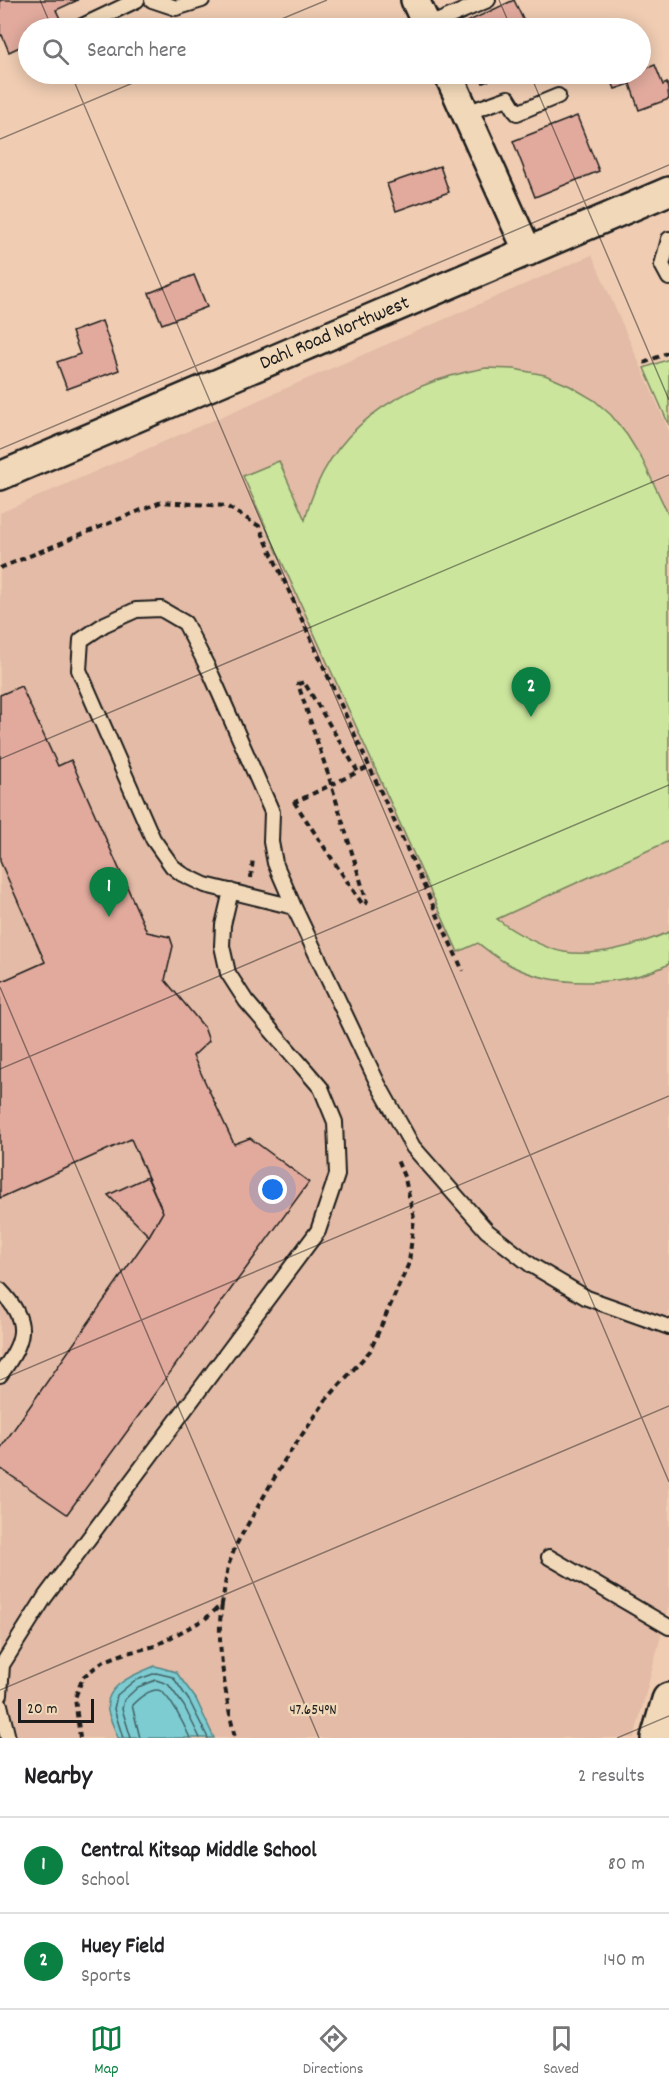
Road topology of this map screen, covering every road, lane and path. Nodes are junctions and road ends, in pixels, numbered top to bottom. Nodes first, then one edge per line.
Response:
1 (137, 0) edge
2 (152, 0) edge
3 (202, 0) edge
4 (416, 0) edge
5 (488, 0) edge
6 (99, 18) edge
7 (424, 18) edge
8 (448, 18) edge
9 (453, 84) edge
10 (558, 96) dead end
11 (466, 113) junction
12 (669, 191) edge
13 (669, 239) edge
14 (528, 252) junction
15 (669, 278) edge
16 (669, 352) edge
17 (644, 363) dead end
18 (0, 476) edge
19 (0, 568) edge
20 (369, 767) junction
21 (358, 772) junction
22 (332, 785) junction
23 (294, 802) junction
24 (272, 812) junction
25 (253, 855) dead end
26 (240, 875) dead end
27 (231, 891) junction
28 (294, 907) junction
29 (463, 971) dead end
30 (395, 1155) dead end
31 (0, 1290) edge
32 (669, 1327) edge
33 (0, 1376) edge
34 (549, 1557) dead end
35 (222, 1604) junction
36 (669, 1627) edge
37 (0, 1695) edge
38 (669, 1700) edge
39 (0, 1705) edge
40 (8, 1738) edge
41 (80, 1738) edge
42 (235, 1738) edge
43 (658, 1738) edge

1 - 6 lane
2 - 3 lane
4 - 7 street
5 - 8 lane
9 - 11 street
10 - 11 lane
11 - 14 street
12 - 14 street, Dahl Road Northwest
13 - 15 lane
14 - 18 street, Dahl Road Northwest
16 - 17 path
19 - 20 path
20 - 21 path
20 - 29 path
21 - 22 path
21 - 22 path
22 - 23 path
22 - 23 path
23 - 24 path
24 - 27 lane
24 - 28 lane
25 - 26 path
27 - 28 lane
27 - 37 lane
28 - 32 lane
30 - 35 path
31 - 33 lane
34 - 36 lane
35 - 41 path
35 - 42 path
38 - 43 main road
39 - 40 lane

